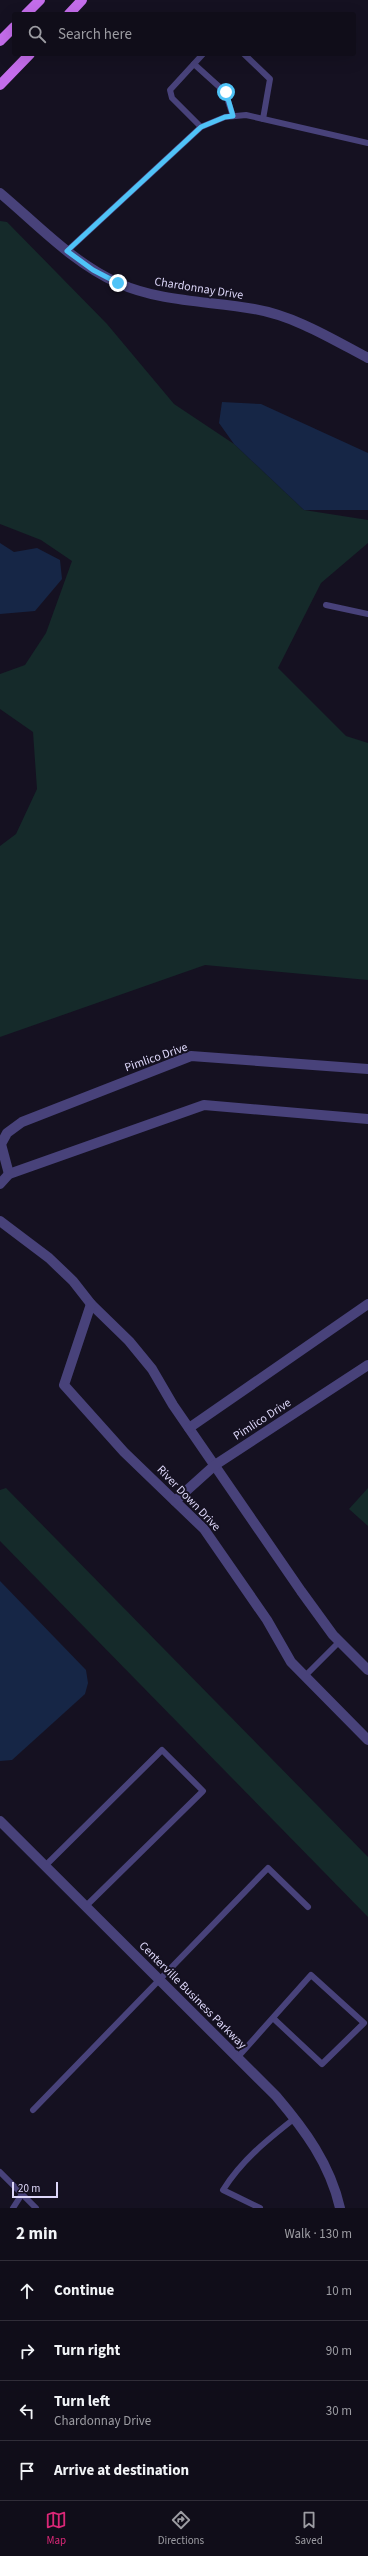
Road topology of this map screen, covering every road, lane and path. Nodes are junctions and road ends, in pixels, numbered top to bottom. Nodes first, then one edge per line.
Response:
1 (40, 0) edge
2 (82, 0) edge
3 (28, 12) edge
4 (71, 12) edge
5 (12, 29) edge
6 (0, 41) edge
7 (28, 56) edge
8 (201, 56) edge
9 (246, 56) edge
10 (194, 64) junction
11 (0, 85) edge
12 (233, 116) junction
13 (263, 119) junction
14 (201, 127) junction
15 (368, 143) edge
16 (0, 193) edge
17 (67, 251) junction
18 (368, 358) edge
19 (326, 605) dead end
20 (368, 614) edge
21 (368, 1069) edge
22 (368, 1119) edge
23 (9, 1174) junction
24 (0, 1184) edge
25 (0, 1221) edge
26 (91, 1304) junction
27 (368, 1304) edge
28 (368, 1365) edge
29 (189, 1428) junction
30 (215, 1465) junction
31 (175, 1501) junction
32 (339, 1642) junction
33 (368, 1670) edge
34 (304, 1676) junction
35 (368, 1740) edge
36 (0, 1821) edge
37 (46, 1866) junction
38 (86, 1906) junction
39 (308, 1907) dead end
40 (161, 1981) junction
41 (273, 2018) junction
42 (237, 2058) junction
43 (33, 2110) dead end
44 (294, 2118) junction
45 (0, 2172) edge
46 (22, 2194) junction
47 (13, 2208) edge
48 (36, 2208) edge
49 (260, 2208) edge
50 (340, 2208) edge

1 - 3 main road
2 - 4 main road
5 - 6 main road
7 - 11 main road
8 - 10 lane
9 - 13 lane
10 - 12 lane
10 - 14 lane
12 - 13 lane
12 - 14 lane
13 - 15 lane
14 - 17 lane
16 - 17 street, Chardonnay Drive
17 - 18 street, Chardonnay Drive
19 - 20 lane
21 - 23 street, Pimlico Drive
22 - 23 street
23 - 24 street
25 - 26 street
26 - 29 street
26 - 31 street, River Down Drive
27 - 29 street
28 - 30 street, Pimlico Drive
29 - 30 street
30 - 31 street, Pimlico Drive
30 - 32 street
31 - 34 street, River Down Drive
32 - 33 street
32 - 34 lane
34 - 35 street, River Down Drive
36 - 37 street, Centerville Business Parkway
37 - 38 street, Centerville Business Parkway
37 - 38 lane
38 - 40 street, Centerville Business Parkway
39 - 40 lane
40 - 42 street, Centerville Business Parkway
40 - 43 lane
41 - 41 lane
41 - 42 lane
42 - 44 street, Centerville Business Parkway
44 - 49 lane
44 - 50 street, Centerville Business Parkway
45 - 46 lane
46 - 47 lane
46 - 48 lane

